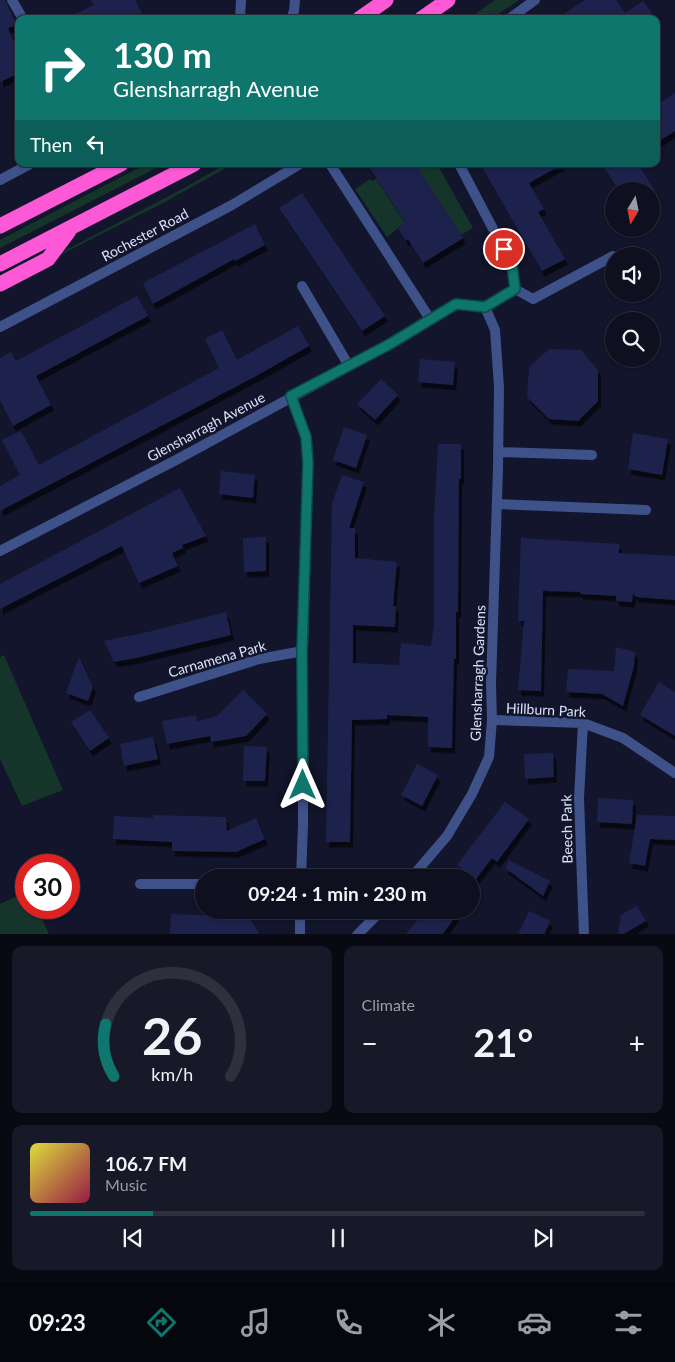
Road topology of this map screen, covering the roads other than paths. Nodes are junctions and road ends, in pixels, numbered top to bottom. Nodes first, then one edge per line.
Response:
1 (12, 0) edge
2 (240, 0) edge
3 (294, 0) edge
4 (386, 0) edge
5 (448, 0) edge
6 (535, 0) edge
7 (21, 15) edge
8 (240, 15) edge
9 (293, 15) edge
10 (365, 15) edge
11 (426, 15) edge
12 (514, 15) edge
13 (24, 167) edge
14 (115, 167) edge
15 (188, 167) edge
16 (295, 167) edge
17 (332, 167) edge
18 (461, 167) edge
19 (0, 180) edge
20 (0, 226) edge
21 (72, 228) junction
22 (605, 260) edge
23 (0, 264) edge
24 (0, 284) edge
25 (302, 286) dead end
26 (515, 289) junction
27 (485, 307) junction
28 (430, 319) junction
29 (0, 326) edge
30 (348, 366) junction
31 (291, 396) junction
32 (498, 452) junction
33 (592, 455) dead end
34 (497, 504) junction
35 (646, 510) dead end
36 (0, 551) edge
37 (302, 651) junction
38 (139, 697) dead end
39 (492, 720) junction
40 (583, 723) junction
41 (675, 773) edge
42 (301, 869) edge
43 (419, 869) edge
44 (140, 884) dead end
45 (195, 884) edge
46 (300, 919) edge
47 (373, 919) edge
48 (300, 934) edge
49 (357, 934) edge
50 (584, 934) edge

1 - 7 street
2 - 8 street
3 - 9 street
4 - 10 highway
5 - 11 highway
6 - 12 street
13 - 19 street
14 - 20 highway
15 - 21 highway
16 - 29 street, Rochester Road
17 - 28 street
18 - 26 street
21 - 23 highway
21 - 24 highway
22 - 26 street
25 - 30 street
26 - 27 street
27 - 28 street, Glensharragh Avenue
27 - 32 street, Glensharragh Gardens
28 - 30 street, Glensharragh Avenue
30 - 31 street, Glensharragh Avenue
31 - 36 street, Glensharragh Avenue
31 - 37 street
32 - 33 street
32 - 34 street, Glensharragh Gardens
34 - 35 street
34 - 39 street, Glensharragh Gardens
37 - 38 street, Carnamena Park
37 - 42 street
39 - 40 street, Hillburn Park
39 - 43 street, Glensharragh Gardens
40 - 41 street, Hillburn Park
40 - 50 street, Beech Park
44 - 45 street
46 - 48 street
47 - 49 street

